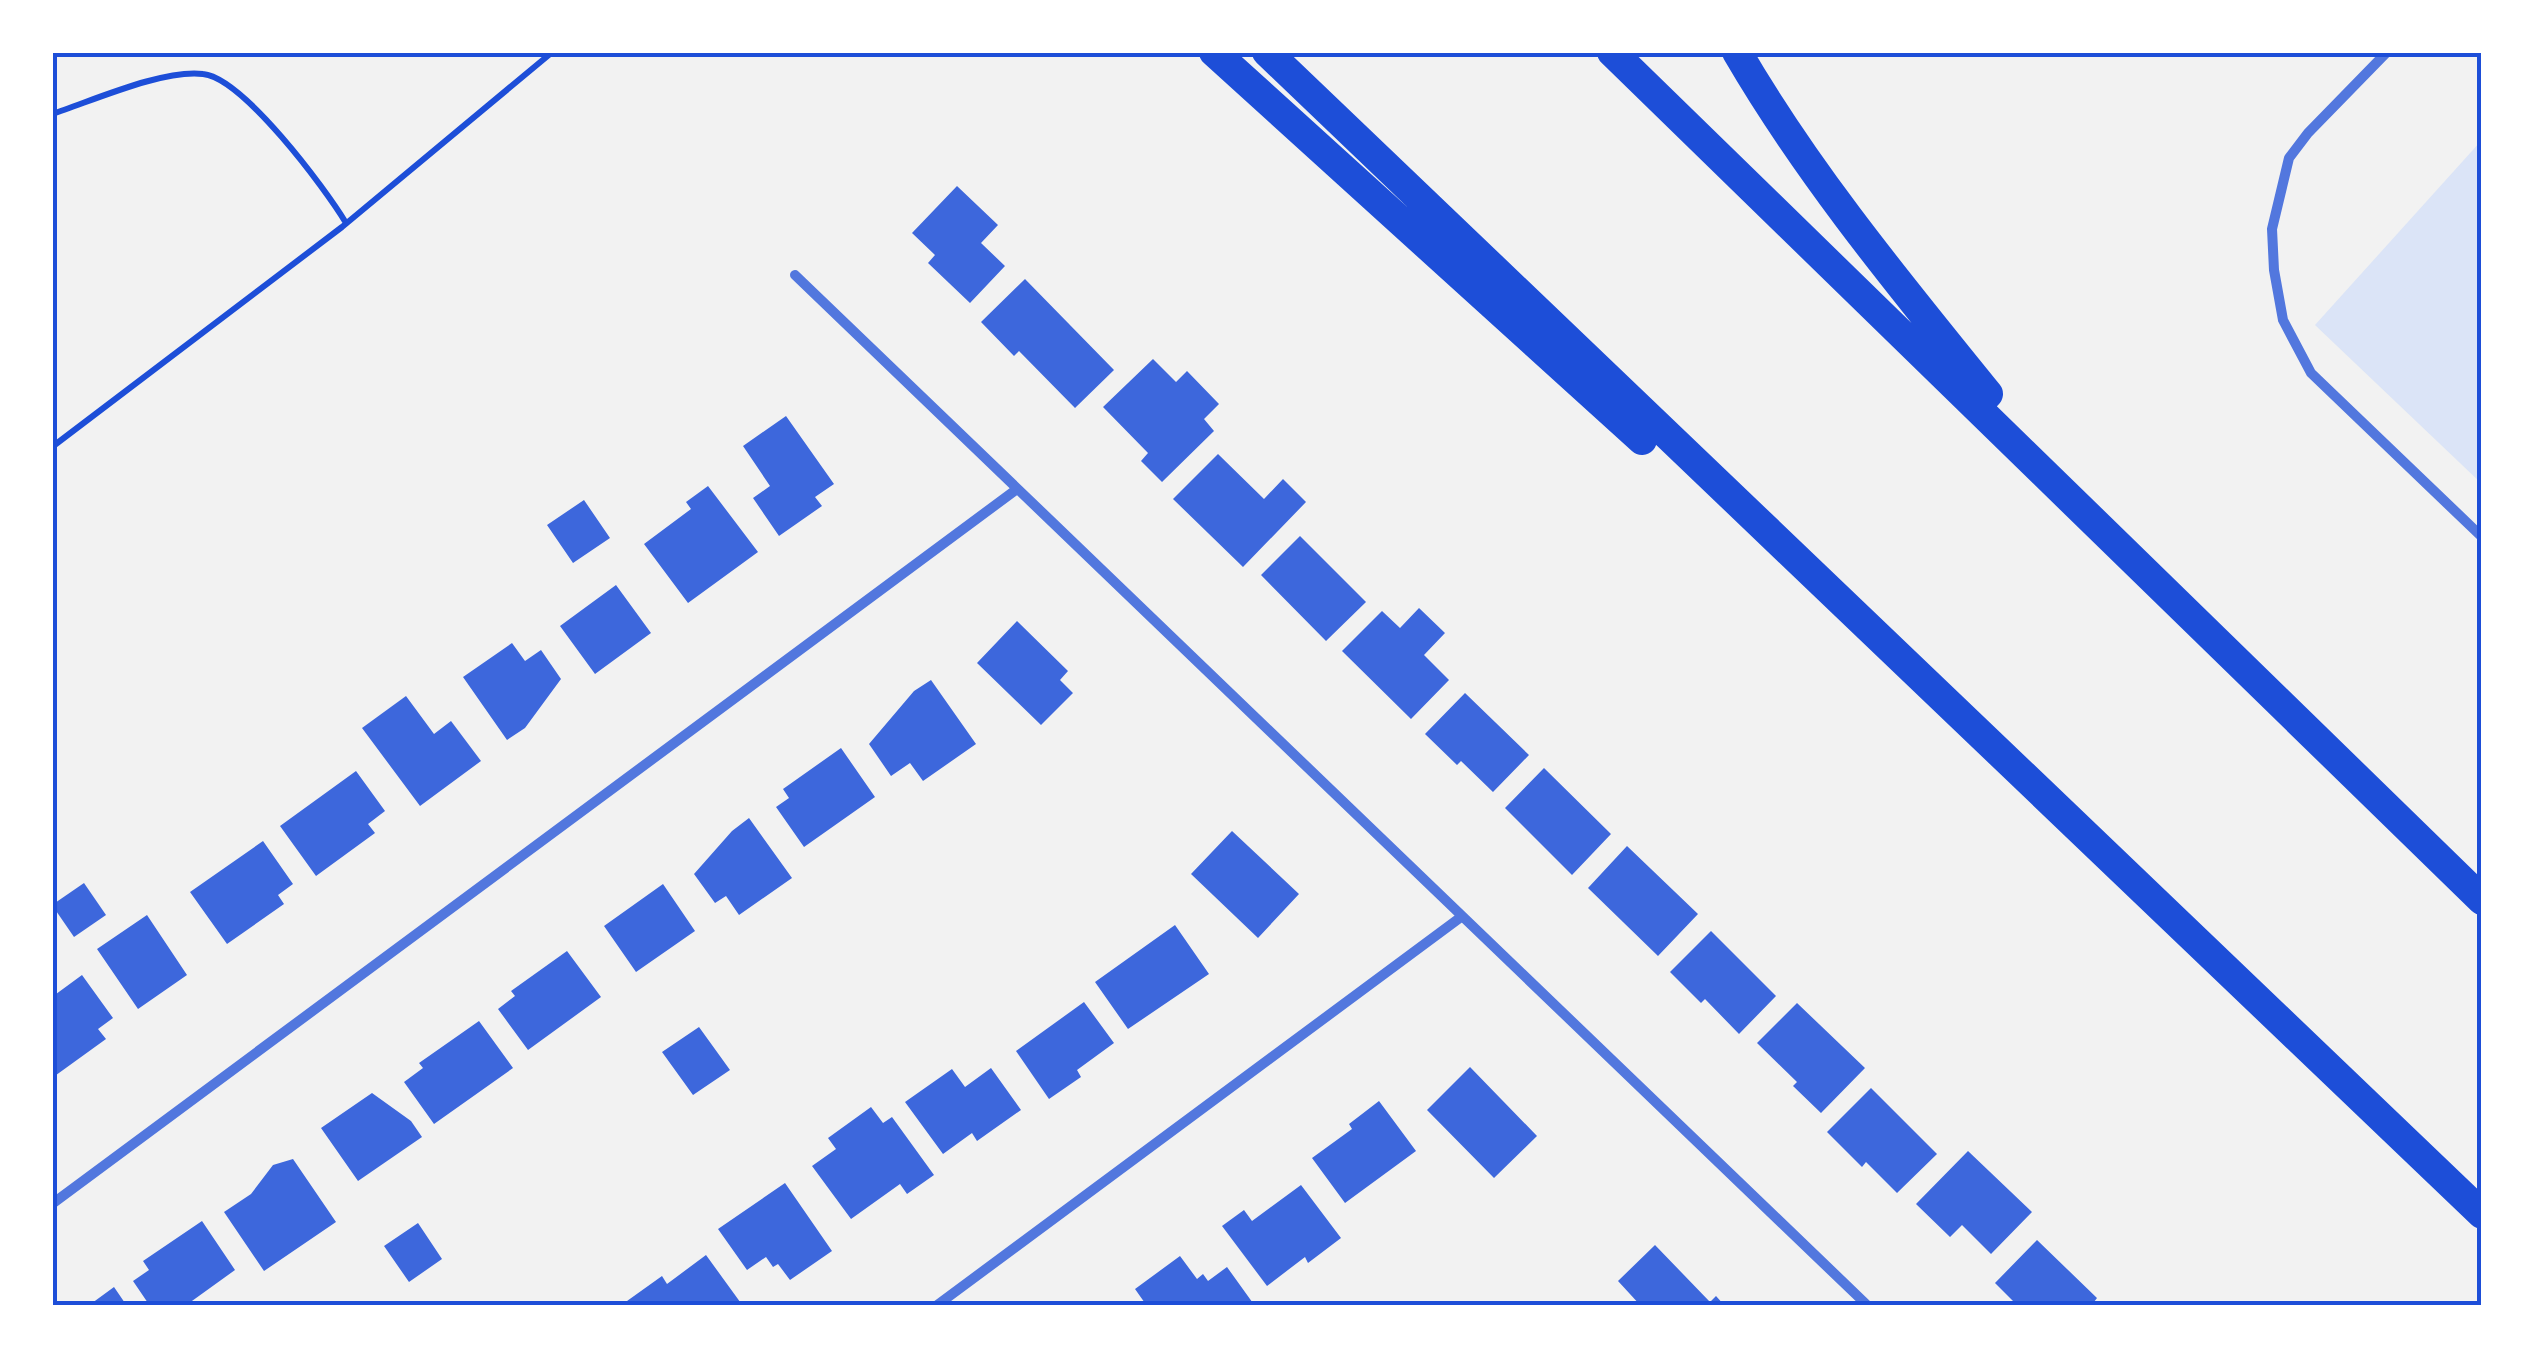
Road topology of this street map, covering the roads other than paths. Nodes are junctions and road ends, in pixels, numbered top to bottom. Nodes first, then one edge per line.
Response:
1 (1214, 52) edge
2 (1267, 52) edge
3 (1612, 52) edge
4 (1736, 52) edge
5 (2388, 52) edge
6 (795, 275) dead end
7 (1016, 490) junction
8 (2072, 497) junction
9 (2482, 537) edge
10 (2138, 888) junction
11 (2482, 900) edge
12 (1461, 916) junction
13 (52, 1204) edge
14 (2482, 1214) edge
15 (936, 1306) edge
16 (1868, 1306) edge

1 - 10 highway
2 - 10 highway
3 - 8 highway
4 - 8 highway
5 - 9 street
6 - 7 street
7 - 12 street
7 - 13 street
8 - 11 highway
10 - 14 highway
12 - 15 street
12 - 16 street

